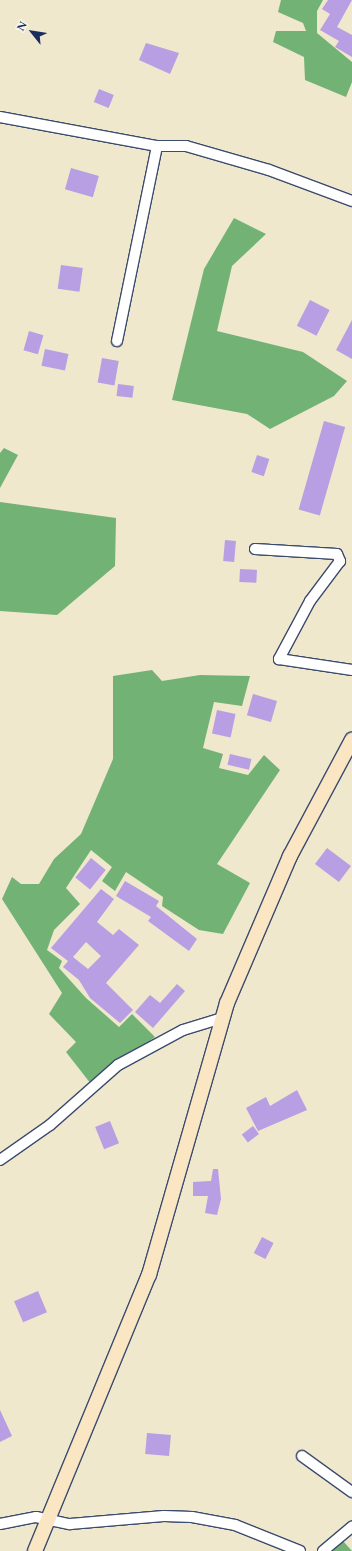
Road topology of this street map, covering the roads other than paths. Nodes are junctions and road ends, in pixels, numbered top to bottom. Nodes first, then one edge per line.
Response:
1 (0, 116) edge
2 (157, 146) junction
3 (352, 201) edge
4 (118, 340) dead end
5 (255, 549) dead end
6 (352, 670) edge
7 (352, 740) edge
8 (222, 1018) junction
9 (0, 1160) edge
10 (302, 1456) dead end
11 (352, 1492) edge
12 (48, 1519) junction
13 (0, 1524) edge
14 (352, 1527) edge
15 (35, 1551) edge
16 (300, 1551) edge
17 (323, 1551) edge

1 - 2 street
2 - 3 street
2 - 4 street
5 - 6 street
7 - 8 street
8 - 9 street
8 - 12 street
10 - 11 street
12 - 13 street
12 - 15 street
12 - 16 street
14 - 17 street

